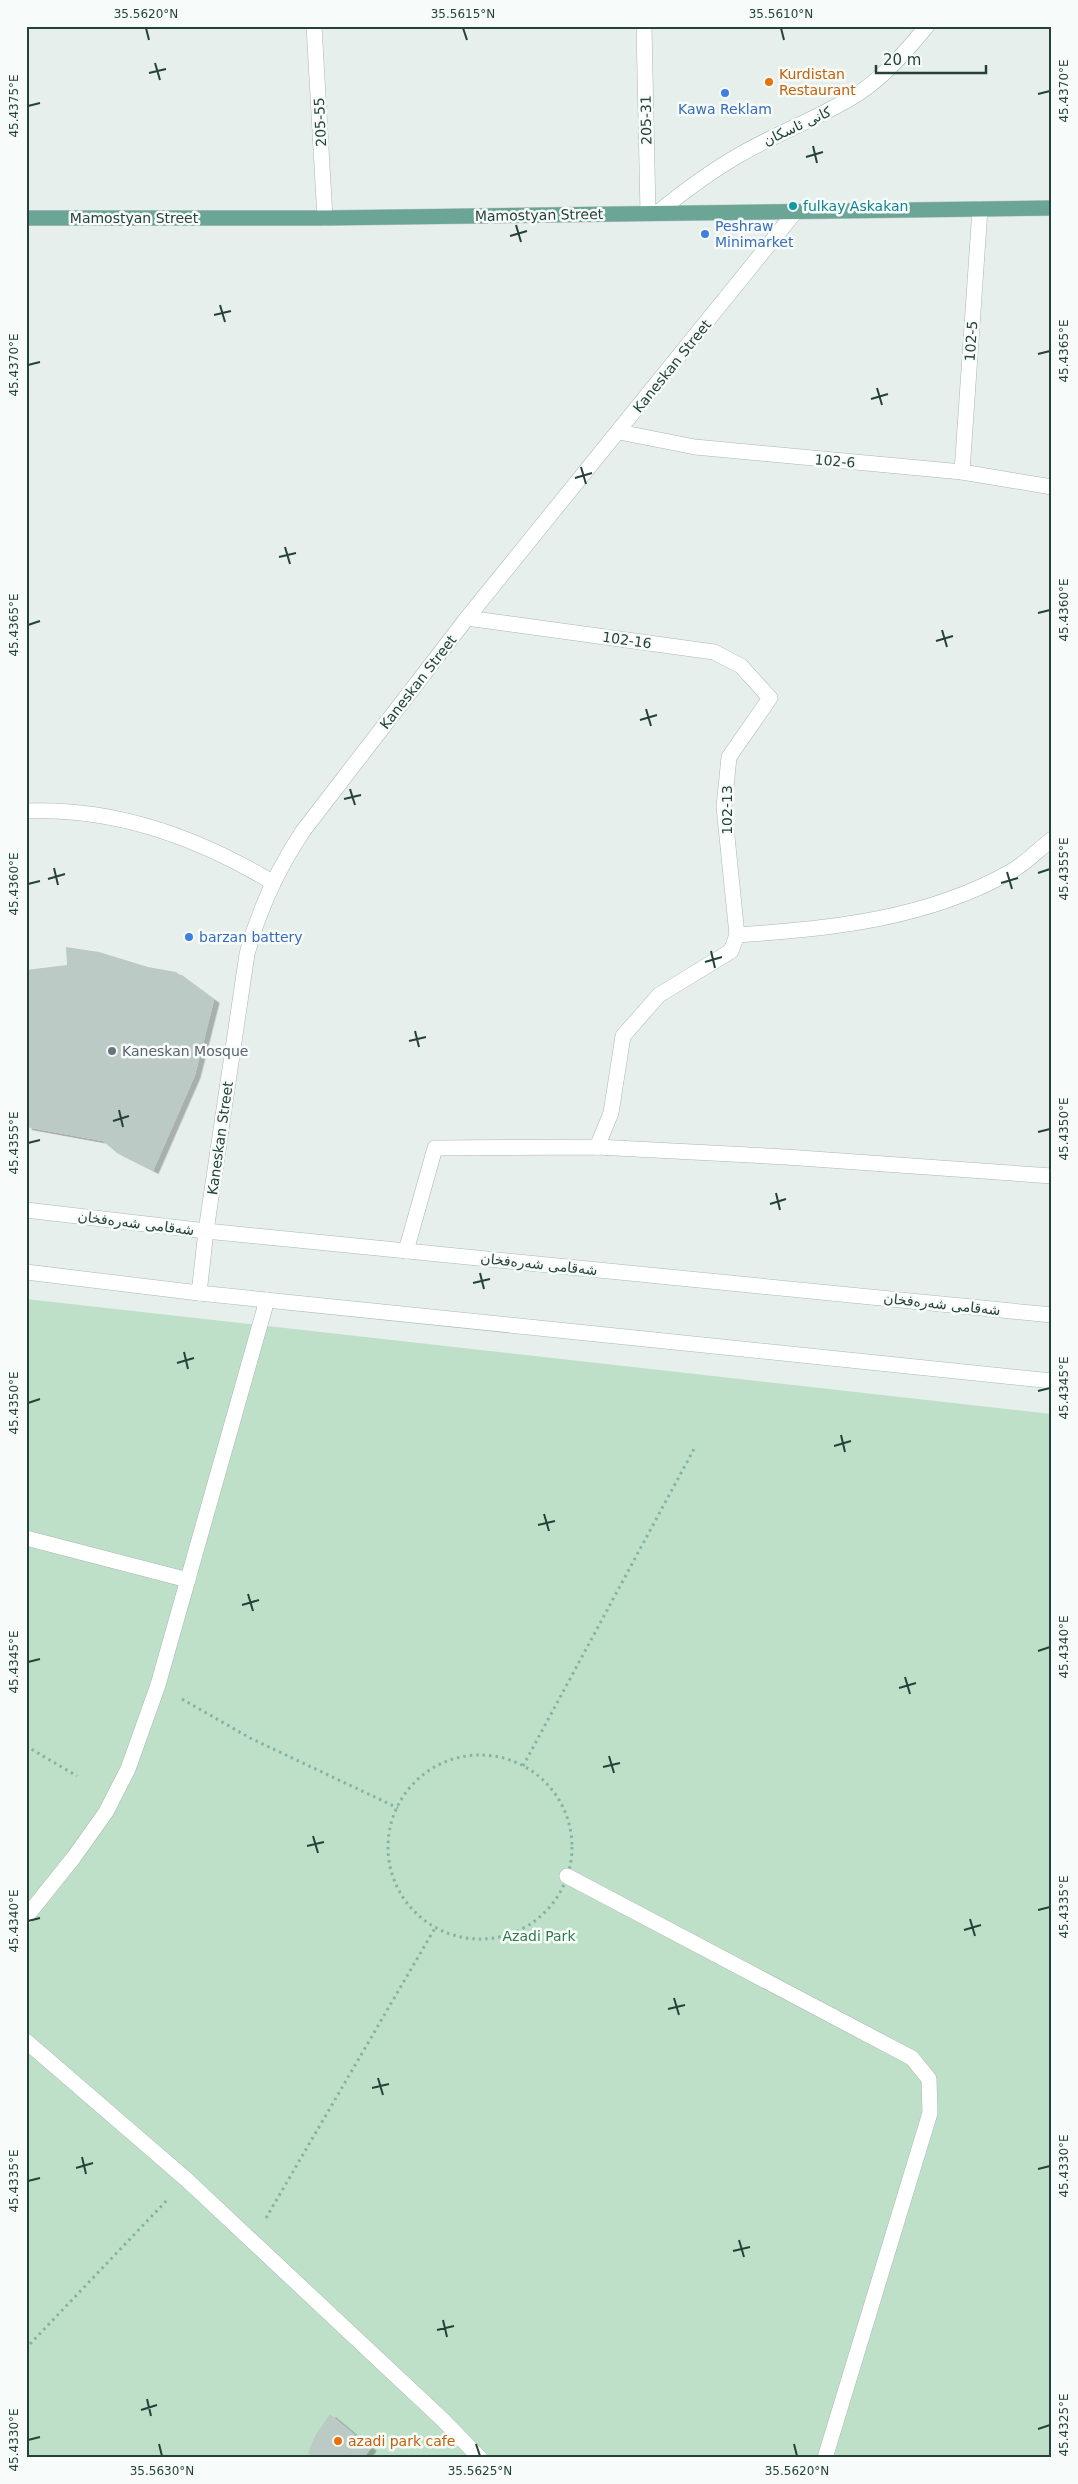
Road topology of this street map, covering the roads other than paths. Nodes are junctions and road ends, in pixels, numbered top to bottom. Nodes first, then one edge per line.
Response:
1 (314, 26) edge
2 (644, 26) edge
3 (926, 26) edge
4 (1052, 208) edge
5 (980, 209) junction
6 (796, 211) junction
7 (652, 213) junction
8 (26, 218) edge
9 (325, 218) junction
10 (619, 432) junction
11 (962, 472) junction
12 (1052, 486) edge
13 (467, 618) junction
14 (770, 698) joint
15 (26, 811) edge
16 (1052, 839) edge
17 (272, 882) junction
18 (736, 935) junction
19 (597, 1147) junction
20 (1052, 1176) edge
21 (26, 1210) edge
22 (206, 1231) junction
23 (406, 1251) junction
24 (26, 1272) edge
25 (200, 1293) junction
26 (267, 1300) junction
27 (1052, 1315) edge
28 (1052, 1381) edge
29 (26, 1538) edge
30 (188, 1580) junction
31 (567, 1876) road end
32 (26, 1917) edge
33 (26, 2041) edge
34 (480, 2458) edge
35 (825, 2458) edge

1 - 9 street, 205-55
2 - 7 street, 205-31
3 - 7 street, کانی ئاسکان
4 - 5 main road, Mamostyan Street
5 - 6 main road, Mamostyan Street
5 - 11 street, 102-5
6 - 7 main road, Mamostyan Street
6 - 10 street, Kaneskan Street
7 - 9 main road, Mamostyan Street
8 - 9 main road, Mamostyan Street
10 - 11 street, 102-6
10 - 13 street, Kaneskan Street
11 - 12 street, 102-6
13 - 14 street, 102-16
13 - 17 street, Kaneskan Street
14 - 18 street, 102-13
15 - 17 street
16 - 18 street
17 - 22 street, Kaneskan Street
18 - 19 street
19 - 20 street
19 - 23 street
21 - 22 street, شەقامی شەرەفخان
22 - 23 street, شەقامی شەرەفخان
22 - 25 street, Kaneskan Street
23 - 27 street, شەقامی شەرەفخان
24 - 25 street
25 - 26 street
26 - 28 street
26 - 30 street
29 - 30 street
30 - 32 street
31 - 35 street
33 - 34 street

